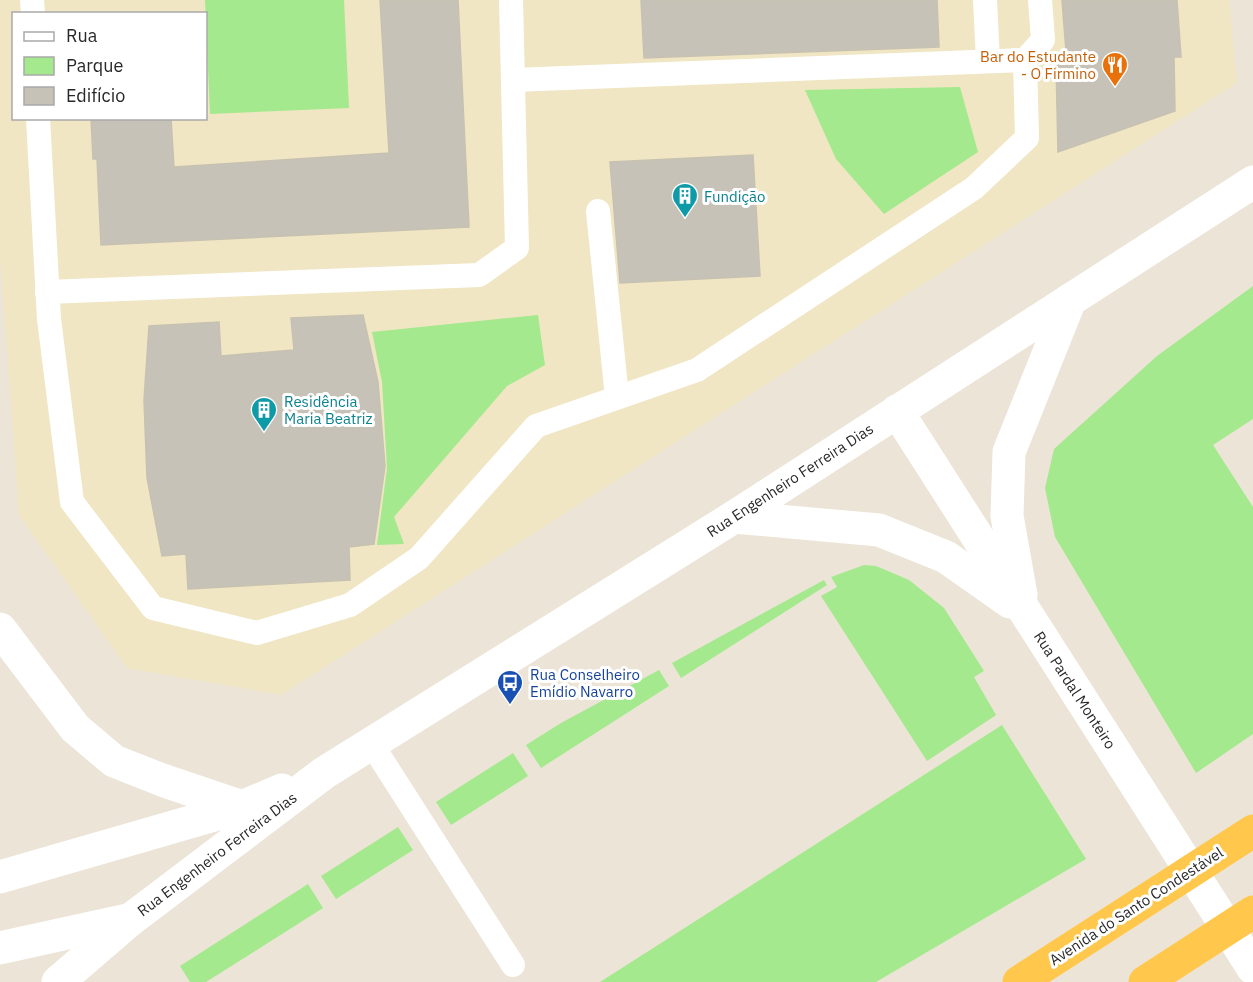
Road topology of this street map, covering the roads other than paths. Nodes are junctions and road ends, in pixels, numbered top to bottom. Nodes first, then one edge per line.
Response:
1 (511, 0) edge
2 (985, 0) edge
3 (1040, 0) edge
4 (1025, 60) junction
5 (988, 61) junction
6 (513, 80) junction
7 (38, 120) edge
8 (1253, 182) edge
9 (598, 211) dead end
10 (47, 292) junction
11 (1070, 300) junction
12 (617, 397) junction
13 (897, 411) junction
14 (734, 517) junction
15 (1024, 612) junction
16 (0, 629) edge
17 (371, 742) junction
18 (324, 772) junction
19 (242, 807) junction
20 (1253, 831) edge
21 (0, 877) edge
22 (1253, 912) edge
23 (130, 920) junction
24 (0, 948) edge
25 (513, 965) dead end
26 (1253, 968) edge
27 (58, 982) edge
28 (1019, 982) edge
29 (1145, 982) edge

1 - 6 lane
2 - 5 lane
3 - 4 lane
4 - 5 lane
4 - 12 lane
5 - 6 lane
6 - 10 lane
7 - 10 lane
8 - 11 street, Rua Engenheiro Ferreira Dias
9 - 12 lane
10 - 12 lane
11 - 13 street, Rua Engenheiro Ferreira Dias
11 - 15 street
13 - 14 street, Rua Engenheiro Ferreira Dias
13 - 15 street, Rua Pardal Monteiro
14 - 15 street
14 - 17 street, Rua Engenheiro Ferreira Dias
15 - 26 street, Rua Pardal Monteiro
16 - 19 street
17 - 18 street, Rua Engenheiro Ferreira Dias
17 - 25 lane
18 - 19 street, Rua Engenheiro Ferreira Dias
18 - 23 street, Rua Engenheiro Ferreira Dias
19 - 21 street, Rua Engenheiro Ferreira Dias
20 - 28 highway, Avenida do Santo Condestável
22 - 29 highway
23 - 24 street, Rua Engenheiro Ferreira Dias
23 - 27 street

